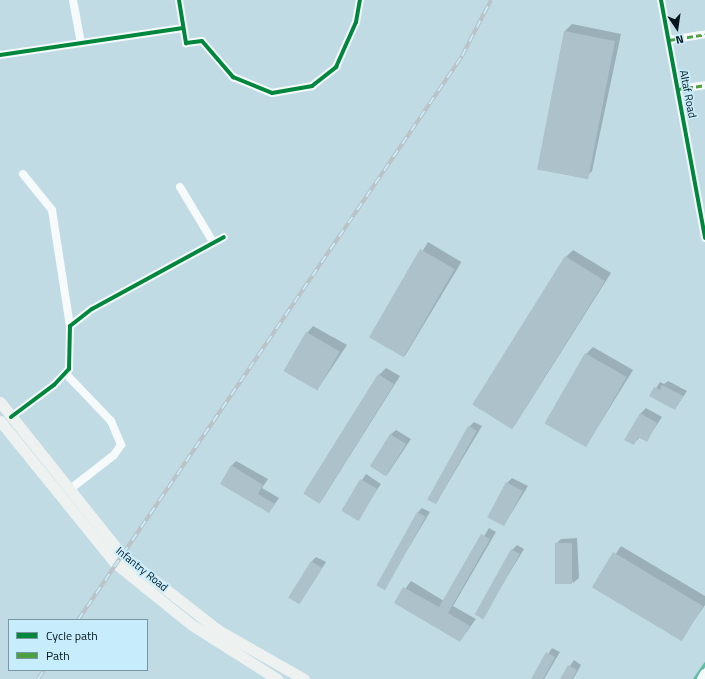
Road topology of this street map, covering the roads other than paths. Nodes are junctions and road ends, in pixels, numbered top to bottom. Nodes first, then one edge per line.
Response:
1 (73, 0) edge
2 (179, 0) edge
3 (360, 0) edge
4 (661, 0) edge
5 (183, 28) junction
6 (705, 34) edge
7 (669, 40) junction
8 (81, 43) junction
9 (0, 55) edge
10 (705, 85) edge
11 (678, 89) junction
12 (23, 174) dead end
13 (180, 187) dead end
14 (224, 237) dead end
15 (705, 238) edge
16 (213, 242) junction
17 (70, 326) junction
18 (66, 374) junction
19 (0, 402) edge
20 (11, 417) junction
21 (0, 421) edge
22 (69, 490) junction
23 (705, 674) edge
24 (277, 679) edge
25 (304, 679) edge
26 (702, 679) edge

1 - 8 street
2 - 5 street
3 - 5 street
4 - 7 street, Altaf Road
5 - 8 street
6 - 7 street
7 - 11 street, Altaf Road
8 - 9 street
10 - 11 street
11 - 15 street, Altaf Road
12 - 17 street
13 - 16 street
14 - 16 street
16 - 17 street
17 - 18 street
18 - 20 street
18 - 22 street
19 - 20 main road, Infantry Road
20 - 22 main road, Infantry Road
21 - 24 main road, Infantry Road
22 - 25 main road, Infantry Road
23 - 26 street

